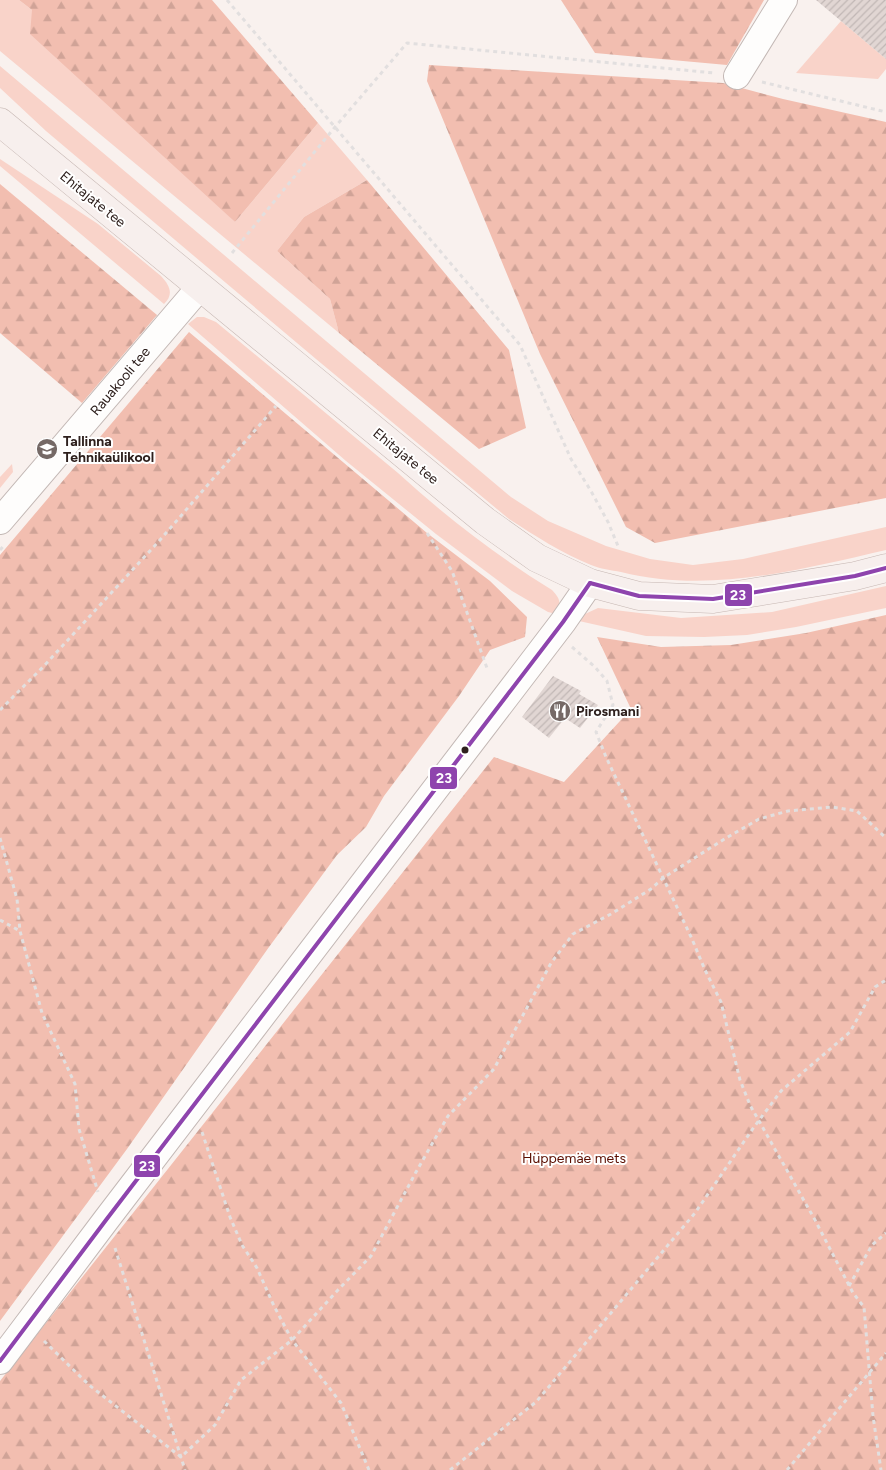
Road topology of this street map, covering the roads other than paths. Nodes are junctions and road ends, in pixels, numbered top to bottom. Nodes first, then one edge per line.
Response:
1 (784, 0) edge
2 (737, 76) road end
3 (0, 122) edge
4 (200, 287) junction
5 (0, 521) edge
6 (886, 568) edge
7 (590, 583) junction
8 (0, 1361) edge

1 - 2 street
3 - 4 main road, Ehitajate tee
4 - 5 street, Rauakooli tee
4 - 7 main road, Ehitajate tee
6 - 7 main road, Ehitajate tee
7 - 8 street

